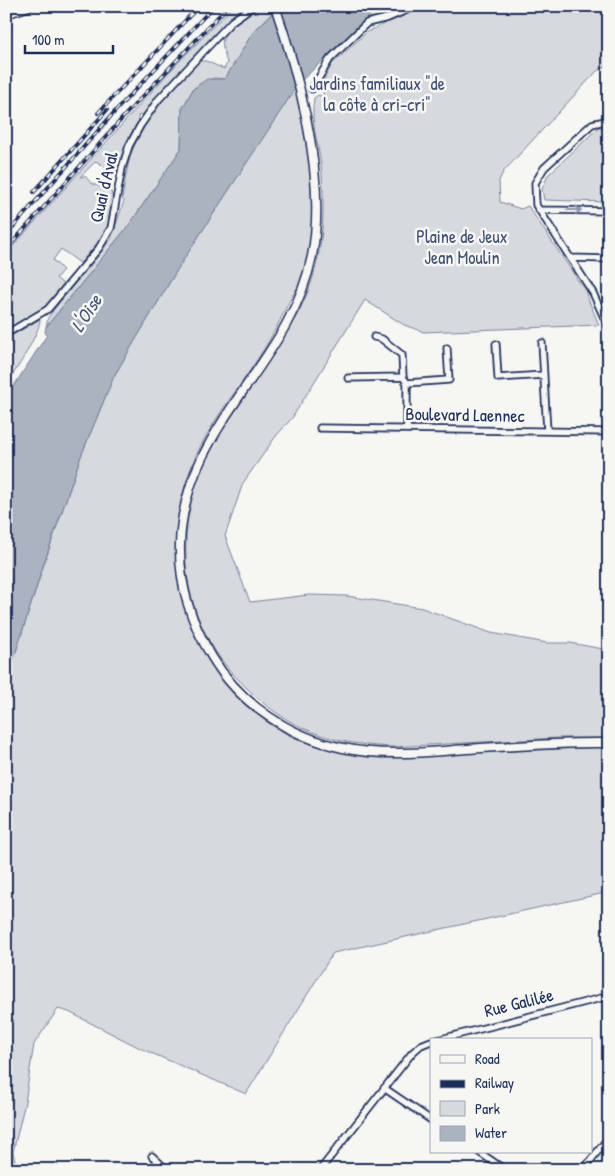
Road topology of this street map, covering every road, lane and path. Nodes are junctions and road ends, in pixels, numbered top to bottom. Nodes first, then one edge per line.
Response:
1 (29, 6) edge
2 (252, 6) edge
3 (274, 6) edge
4 (416, 6) edge
5 (6, 14) edge
6 (312, 89) dead end
7 (609, 120) edge
8 (538, 210) junction
9 (609, 211) edge
10 (570, 258) junction
11 (609, 259) edge
12 (608, 326) edge
13 (6, 334) edge
14 (374, 337) dead end
15 (542, 343) dead end
16 (496, 344) dead end
17 (447, 348) dead end
18 (544, 375) junction
19 (348, 378) dead end
20 (405, 380) junction
21 (320, 428) dead end
22 (407, 429) junction
23 (547, 431) junction
24 (609, 432) edge
25 (609, 743) edge
26 (609, 996) edge
27 (445, 1038) edge
28 (430, 1041) edge
29 (384, 1088) junction
30 (430, 1119) edge
31 (609, 1137) edge
32 (482, 1154) edge
33 (152, 1156) dead end
34 (322, 1167) edge
35 (167, 1170) edge
36 (331, 1170) edge
37 (505, 1170) edge
38 (583, 1170) edge

1 - 5 main road
2 - 13 street, Quai d'Aval
3 - 25 main road
4 - 6 street
7 - 8 street
8 -> 9 street
8 - 10 street
10 - 11 street
10 - 12 street
14 - 20 street
15 - 18 street
16 - 18 street
17 - 20 street
18 - 23 street
19 - 20 street
20 - 22 street
21 - 22 street, Boulevard Laennec
22 - 23 street, Boulevard Laennec
23 - 24 street, Boulevard Laennec
26 - 27 street, Rue Galilée
28 - 29 street
29 - 30 street
29 - 34 street
31 - 38 street
32 - 37 street
33 - 35 street
34 - 36 street

